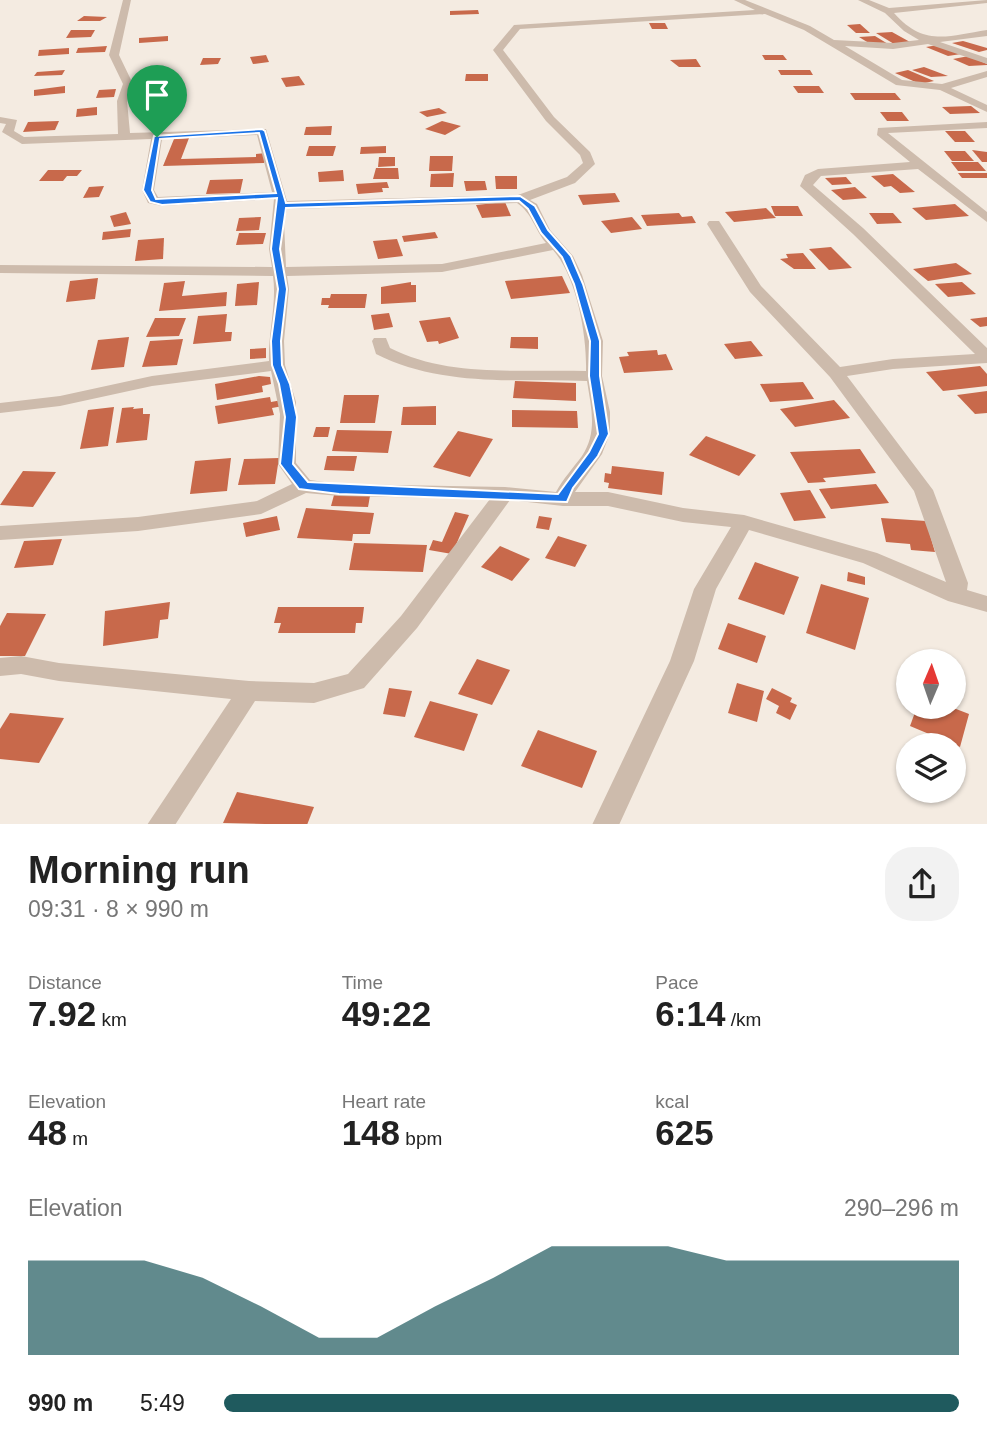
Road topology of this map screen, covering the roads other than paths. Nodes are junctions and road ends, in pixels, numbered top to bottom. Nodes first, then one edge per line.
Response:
1 (127, 0) edge
2 (738, 0) edge
3 (862, 0) edge
4 (987, 1) edge
5 (888, 11) junction
6 (762, 12) junction
7 (987, 33) edge
8 (930, 40) junction
9 (830, 42) junction
10 (987, 61) edge
11 (987, 74) edge
12 (942, 87) junction
13 (987, 110) edge
14 (0, 120) edge
15 (987, 125) edge
16 (124, 135) junction
17 (157, 137) junction
18 (919, 165) junction
19 (520, 199) junction
20 (281, 200) junction
21 (987, 218) edge
22 (714, 224) dead end
23 (556, 245) junction
24 (0, 270) edge
25 (281, 272) junction
26 (380, 341) dead end
27 (987, 358) edge
28 (277, 365) junction
29 (836, 373) junction
30 (594, 376) junction
31 (0, 408) edge
32 (304, 486) junction
33 (505, 493) junction
34 (563, 499) junction
35 (744, 522) junction
36 (0, 533) edge
37 (956, 595) junction
38 (987, 604) edge
39 (0, 667) edge
40 (249, 691) junction
41 (160, 824) edge
42 (605, 824) edge

1 - 16 street
2 - 6 street
3 - 5 street
4 - 5 street
5 - 8 street
6 - 9 street
6 - 19 street
7 - 8 street
8 - 9 street
8 - 10 street
9 - 12 street
11 - 12 street
12 - 13 street
14 - 16 street
15 - 18 street
16 - 17 street
17 - 20 street
17 - 20 street
18 - 21 street
18 - 27 street
19 - 20 street
19 - 23 street
20 - 25 street
22 - 29 street
23 - 25 street
23 - 30 street
24 - 25 street
25 - 28 street
26 - 30 street
27 - 29 street
28 - 31 street
28 - 32 street
29 - 37 street
30 - 34 street
32 - 33 street
32 - 36 street
33 - 34 street
33 - 40 street
34 - 35 street
35 - 37 street
35 - 42 street
37 - 38 street
39 - 40 street
40 - 41 street

